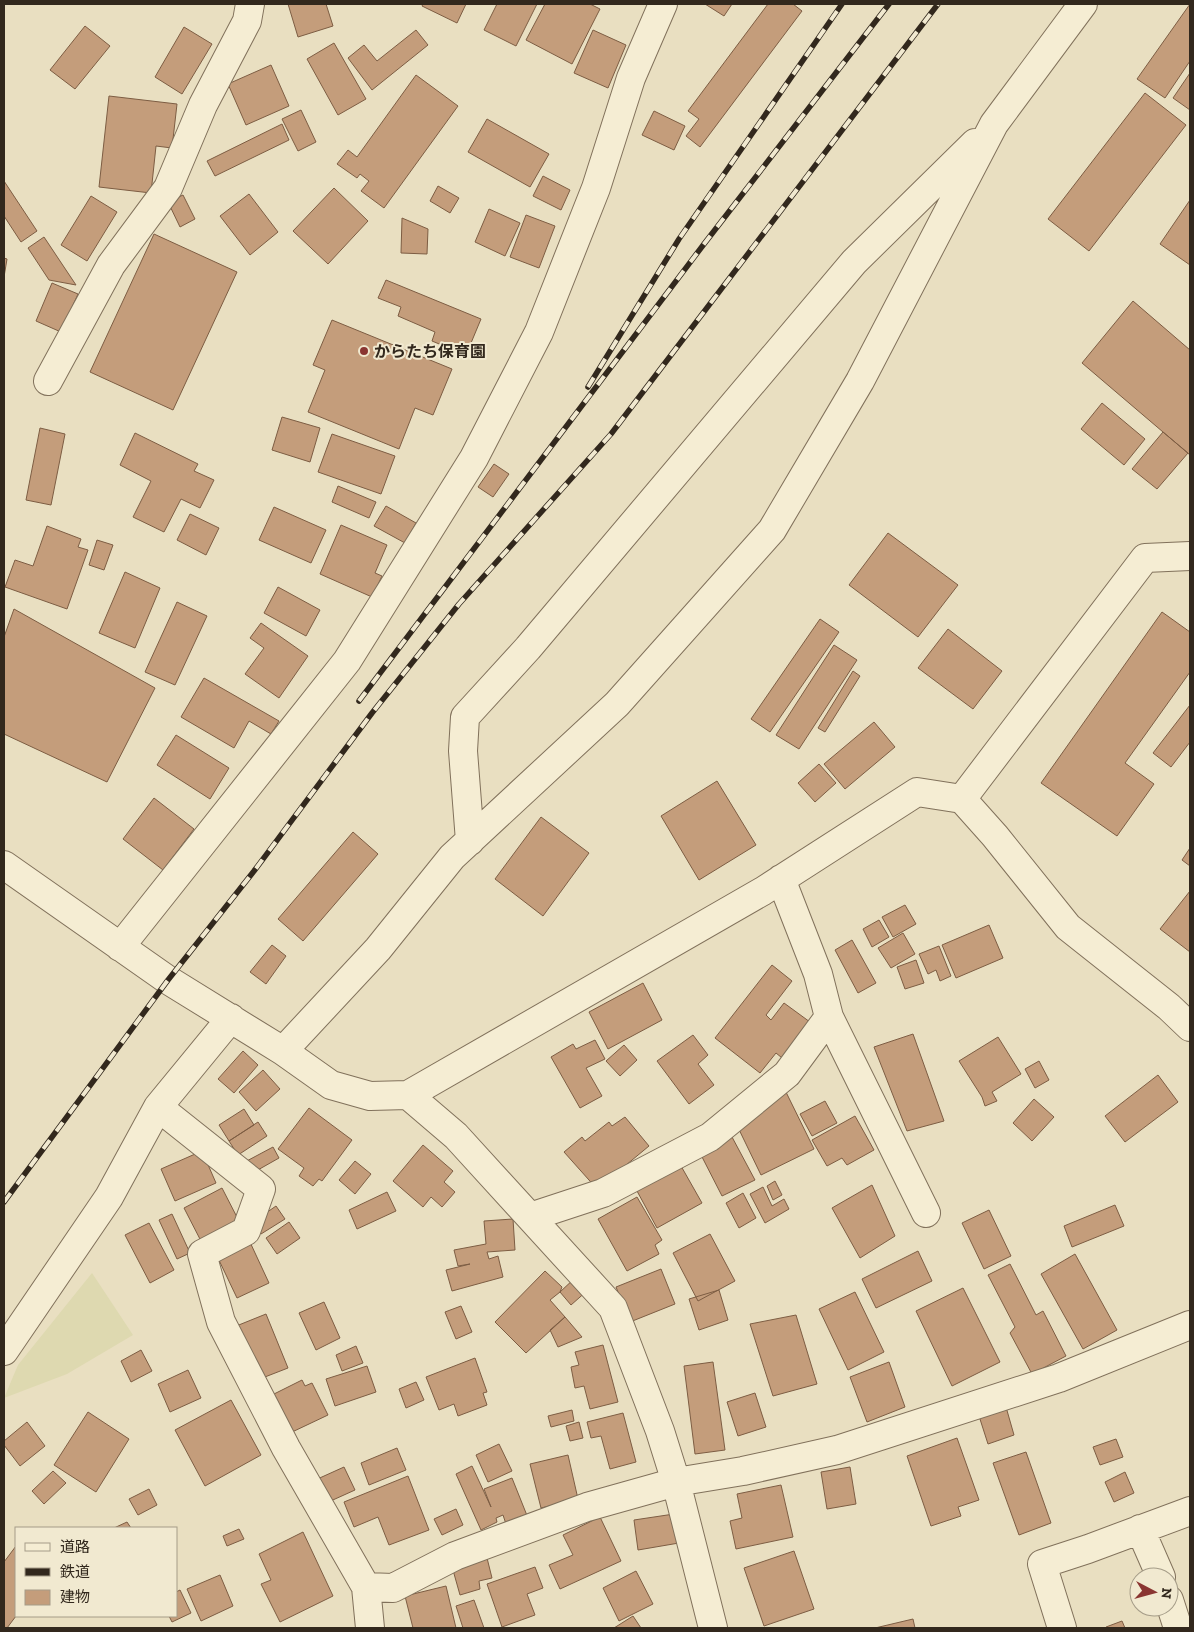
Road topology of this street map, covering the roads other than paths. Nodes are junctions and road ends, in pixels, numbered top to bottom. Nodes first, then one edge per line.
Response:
1 (250, 4) edge
2 (663, 4) edge
3 (1083, 4) edge
4 (994, 124) junction
5 (48, 381) dead end
6 (1190, 556) edge
7 (962, 799) junction
8 (470, 841) junction
9 (4, 865) edge
10 (781, 879) junction
11 (120, 947) junction
12 (829, 1017) junction
13 (231, 1018) junction
14 (1190, 1027) edge
15 (283, 1051) junction
16 (408, 1095) junction
17 (158, 1107) junction
18 (926, 1213) dead end
19 (530, 1217) junction
20 (1190, 1325) edge
21 (4, 1351) edge
22 (676, 1482) junction
23 (1190, 1511) edge
24 (1140, 1529) junction
25 (1157, 1567) edge
26 (366, 1587) junction
27 (370, 1628) edge
28 (713, 1628) edge
29 (1062, 1628) edge

1 - 5 street
2 - 11 street
3 - 4 street
4 - 8 street
4 - 8 street
6 - 7 street
7 - 10 street
7 - 14 street
8 - 15 street
9 - 11 street
10 - 12 street
10 - 16 street
11 - 13 street
12 - 18 street
12 - 19 street
13 - 15 street
13 - 17 street
15 - 16 street
16 - 19 street
17 - 21 street
17 - 26 street
19 - 22 street
20 - 22 street
22 - 26 street
22 - 28 street
23 - 24 street
24 - 25 street
24 - 29 street
26 - 27 street

